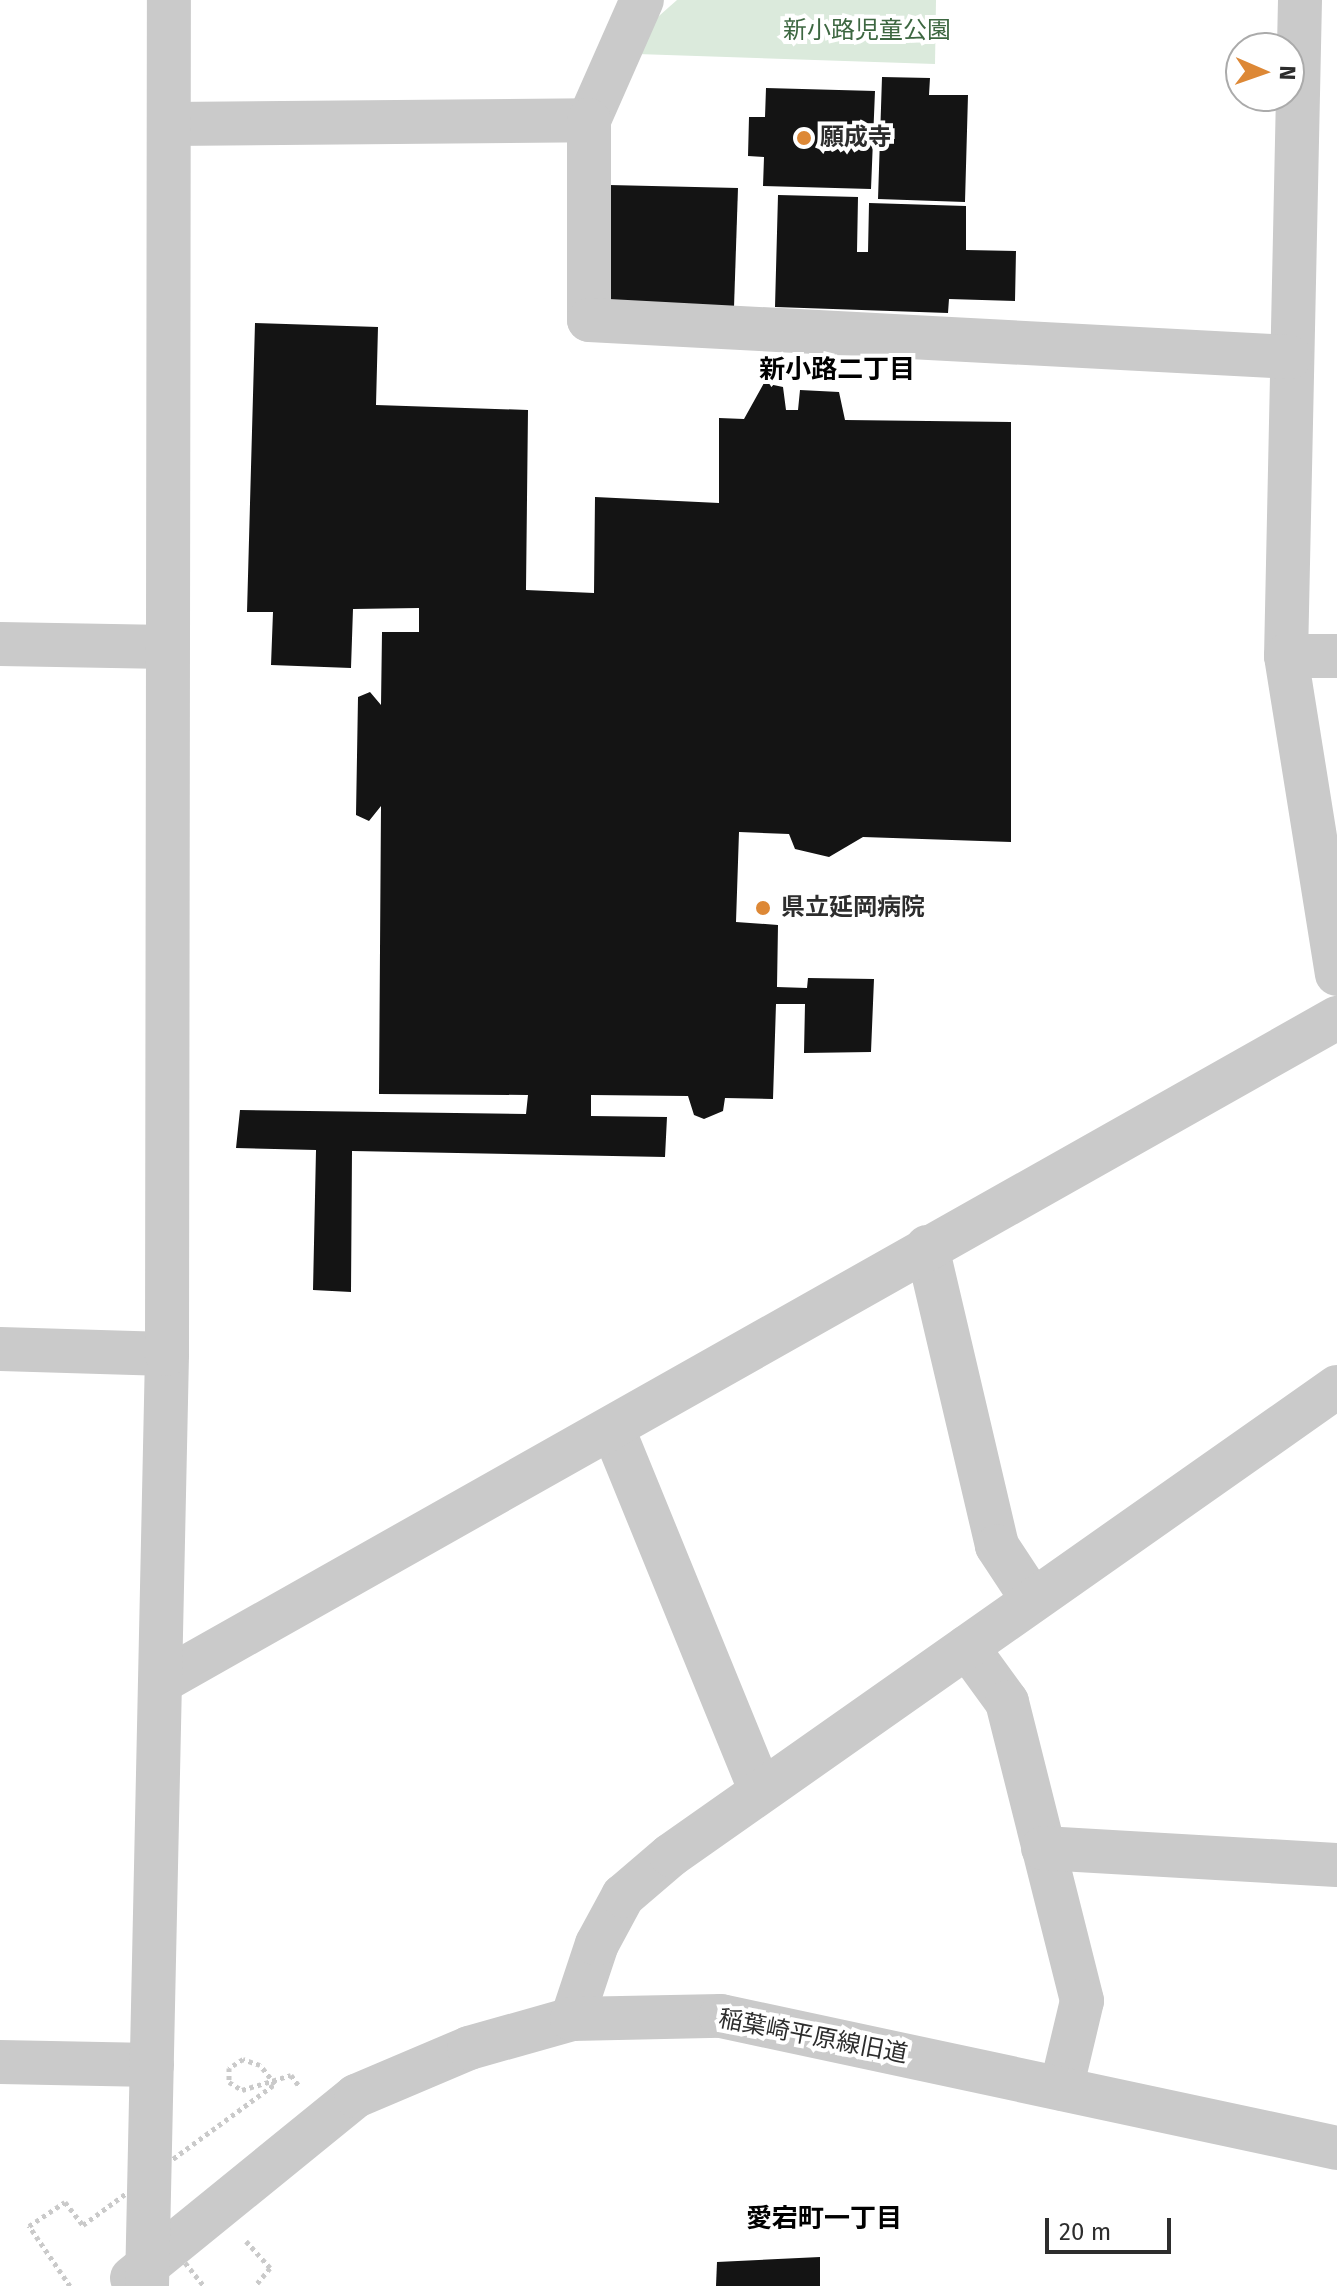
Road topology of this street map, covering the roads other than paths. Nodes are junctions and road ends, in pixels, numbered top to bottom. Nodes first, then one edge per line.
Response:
1 (169, 0) edge
2 (642, 0) edge
3 (1300, 0) edge
4 (589, 120) junction
5 (170, 124) junction
6 (1290, 357) junction
7 (0, 644) edge
8 (168, 647) junction
9 (1286, 656) junction
10 (1337, 656) edge
11 (1337, 974) edge
12 (1337, 1018) edge
13 (927, 1247) junction
14 (0, 1349) edge
15 (167, 1354) junction
16 (1337, 1387) edge
17 (613, 1429) junction
18 (1032, 1599) junction
19 (967, 1647) junction
20 (164, 1680) junction
21 (760, 1789) junction
22 (1043, 1848) junction
23 (1337, 1865) edge
24 (572, 2019) junction
25 (0, 2062) edge
26 (152, 2065) junction
27 (1061, 2089) junction
28 (1337, 2148) edge
29 (138, 2280) edge

1 - 5 street
2 - 4 street
3 - 6 street
4 - 5 street
4 - 6 street
5 - 8 street
6 - 9 street
7 - 8 street
8 - 15 street
9 - 10 street
9 - 11 street
12 - 13 street
13 - 17 street
13 - 18 street
14 - 15 street
15 - 20 street
16 - 18 street
17 - 20 street
17 - 21 street
18 - 19 street
19 - 21 street
19 - 22 street
20 - 26 street
21 - 24 street
22 - 23 street
22 - 27 street
24 - 27 street, 稲葉崎平原線旧道
24 - 29 street, 稲葉崎平原線旧道
25 - 26 street
26 - 29 street
27 - 28 street, 稲葉崎平原線旧道

